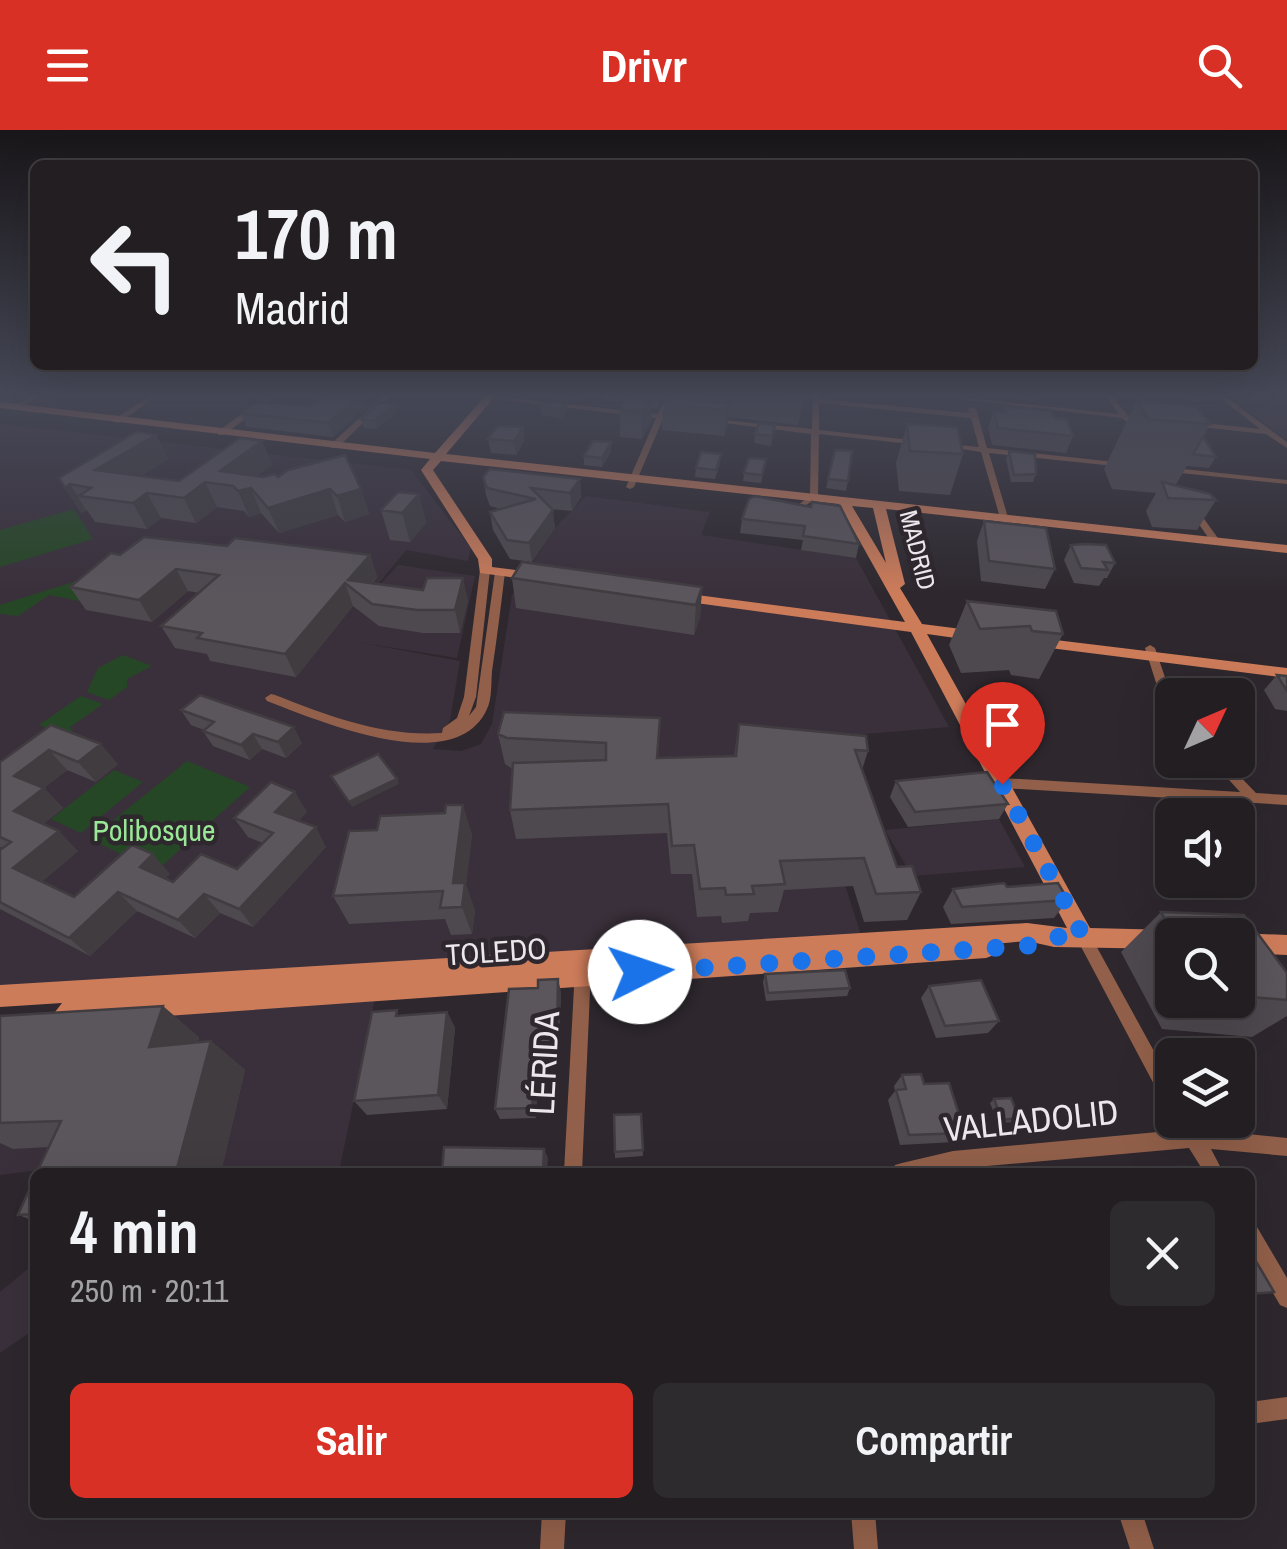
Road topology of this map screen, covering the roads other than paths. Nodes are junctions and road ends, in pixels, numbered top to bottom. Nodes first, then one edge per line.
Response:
1 (420, 460) edge
2 (429, 460) edge
3 (642, 460) edge
4 (812, 460) edge
5 (989, 460) edge
6 (1083, 460) edge
7 (441, 462) junction
8 (1129, 465) dead end
9 (1147, 467) edge
10 (1162, 467) junction
11 (632, 482) junction
12 (1287, 482) edge
13 (1176, 486) edge
14 (1185, 500) edge
15 (808, 501) junction
16 (844, 505) junction
17 (879, 508) junction
18 (1006, 523) junction
19 (1215, 542) junction
20 (1287, 550) edge
21 (1287, 559) edge
22 (492, 567) junction
23 (561, 577) edge
24 (659, 590) edge
25 (912, 620) junction
26 (1151, 652) junction
27 (1287, 664) edge
28 (1287, 673) edge
29 (1160, 678) edge
30 (279, 697) dead end
31 (1234, 778) edge
32 (1002, 784) junction
33 (1237, 798) edge
34 (1253, 798) edge
35 (1255, 799) edge
36 (1287, 800) edge
37 (1083, 936) junction
38 (1155, 939) edge
39 (1255, 944) edge
40 (1287, 945) edge
41 (583, 967) junction
42 (0, 996) edge
43 (0, 1017) edge
44 (1155, 1069) edge
45 (1194, 1138) junction
46 (1287, 1147) edge
47 (573, 1168) edge
48 (919, 1168) edge
49 (1212, 1168) edge
50 (1255, 1243) edge
51 (1287, 1298) edge
52 (1287, 1408) edge
53 (1255, 1412) edge
54 (554, 1518) edge
55 (863, 1518) edge
56 (1132, 1518) edge
57 (552, 1549) edge
58 (866, 1549) edge
59 (1142, 1549) edge

1 - 7 street
2 - 7 street
3 - 11 street
4 - 15 street
5 - 18 street
6 - 8 street
7 - 11 street
7 - 22 street
9 - 10 street
10 - 12 street
10 - 13 street
11 - 15 street
14 - 19 street
15 - 16 street
16 - 17 street
16 - 25 street, MADRID
17 - 18 street
17 - 25 street, MADRID
18 - 19 street
18 - 21 street
19 - 20 street
22 - 23 street
22 - 30 street
24 - 25 street
25 - 26 street
25 - 32 street, MADRID
26 - 27 street
26 - 28 street
26 - 29 street
31 - 34 street
32 - 33 street
32 - 37 street, MADRID
35 - 36 street
37 - 38 street, TOLEDO
37 - 41 street, TOLEDO
37 - 44 street, MADRID
39 - 40 street
41 - 42 street, TOLEDO
41 - 43 street, TOLEDO
41 - 47 street, LÉRIDA
45 - 46 street, VALLADOLID
45 - 48 street, VALLADOLID
45 - 49 street
50 - 51 street
52 - 53 street
54 - 57 street
55 - 58 street
56 - 59 street

